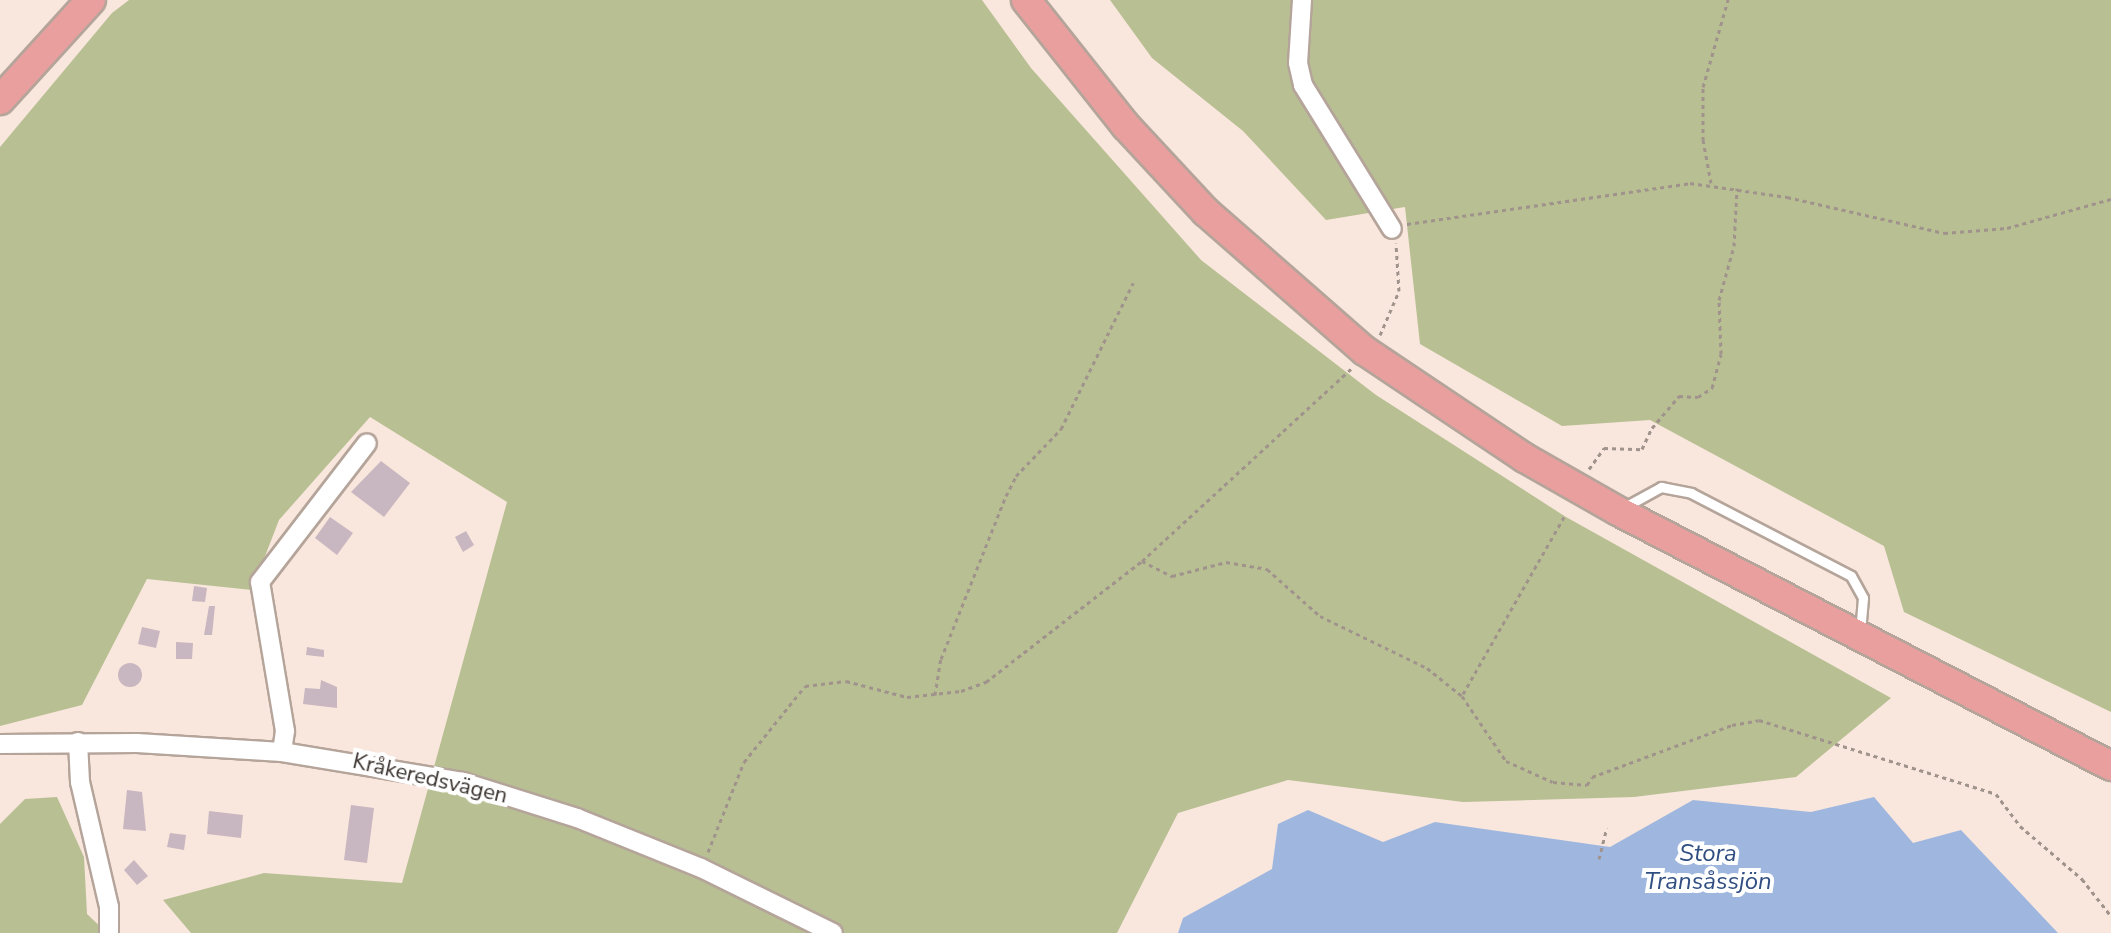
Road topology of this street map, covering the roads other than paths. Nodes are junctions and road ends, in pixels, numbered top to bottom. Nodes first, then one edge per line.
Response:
1 (91, 0) edge
2 (1026, 0) edge
3 (1302, 0) edge
4 (0, 100) edge
5 (1392, 229) road end
6 (367, 443) dead end
7 (1618, 511) junction
8 (1860, 635) junction
9 (78, 742) junction
10 (0, 744) edge
11 (282, 752) junction
12 (2111, 766) edge
13 (109, 933) edge
14 (833, 933) edge

1 - 4 main road
2 - 7 main road
3 - 5 street
6 - 11 street
7 - 8 main road
7 - 8 lane
8 - 12 main road
9 - 10 street, Kråkeredsvägen
9 - 11 street, Kråkeredsvägen
9 - 13 street
11 - 14 street, Kråkeredsvägen

